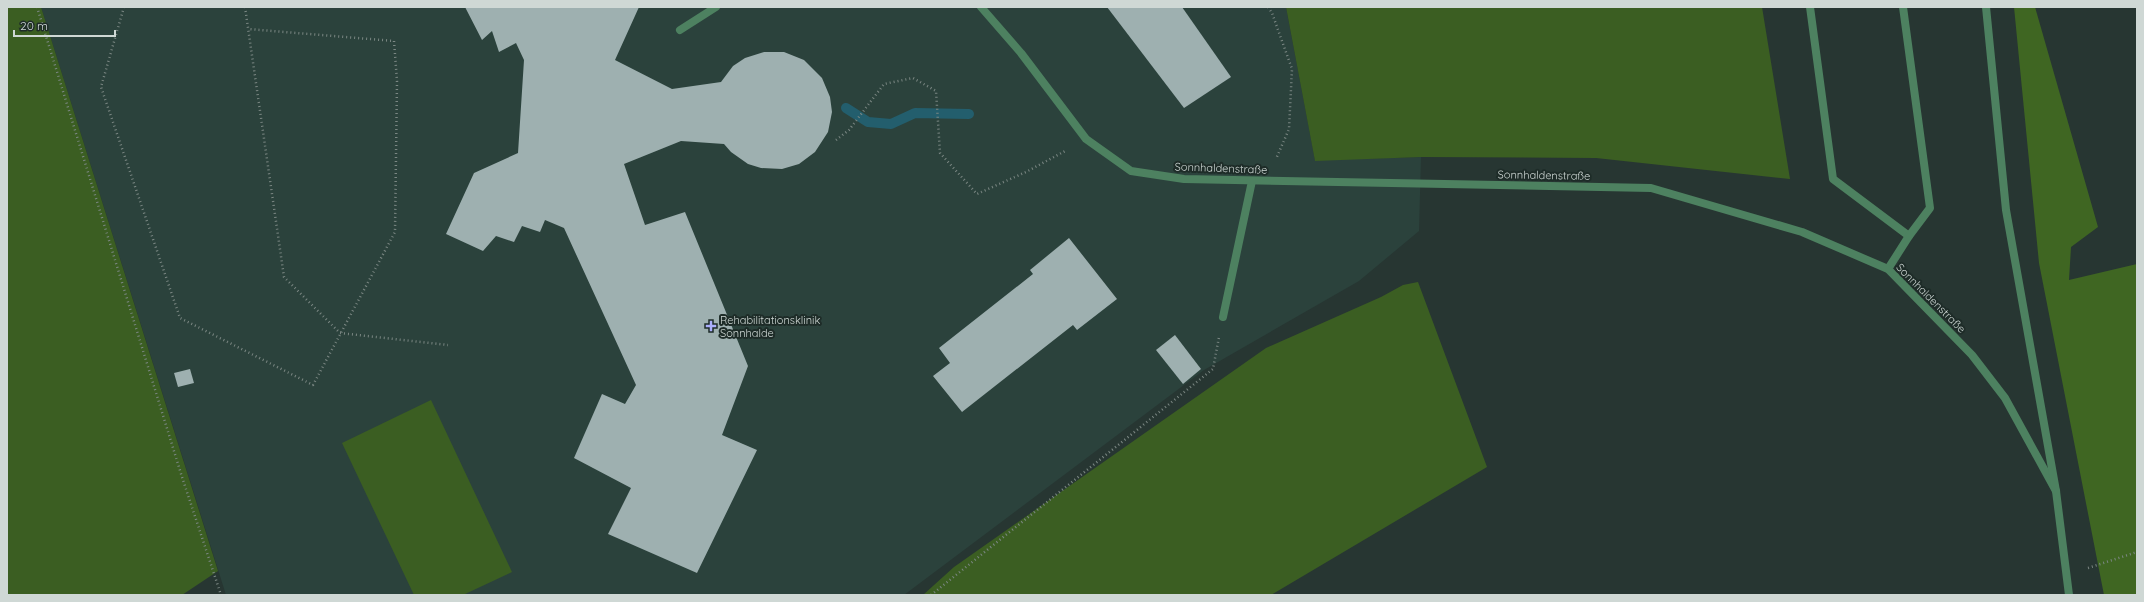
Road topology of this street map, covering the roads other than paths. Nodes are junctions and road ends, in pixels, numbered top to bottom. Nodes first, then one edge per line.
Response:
1 (716, 7) edge
2 (981, 7) edge
3 (1810, 7) edge
4 (1903, 7) edge
5 (1986, 7) edge
6 (680, 30) dead end
7 (1252, 181) junction
8 (1909, 236) junction
9 (1888, 270) junction
10 (1224, 317) road end
11 (2056, 491) junction
12 (2069, 595) edge

1 - 6 street
2 - 7 street, Sonnhaldenstraße
3 - 8 street
4 - 8 street
5 - 11 street, Sonnhaldenstraße
7 - 9 street, Sonnhaldenstraße
7 - 10 street
8 - 9 street
9 - 11 street, Sonnhaldenstraße
11 - 12 street, Sonnhaldenstraße

